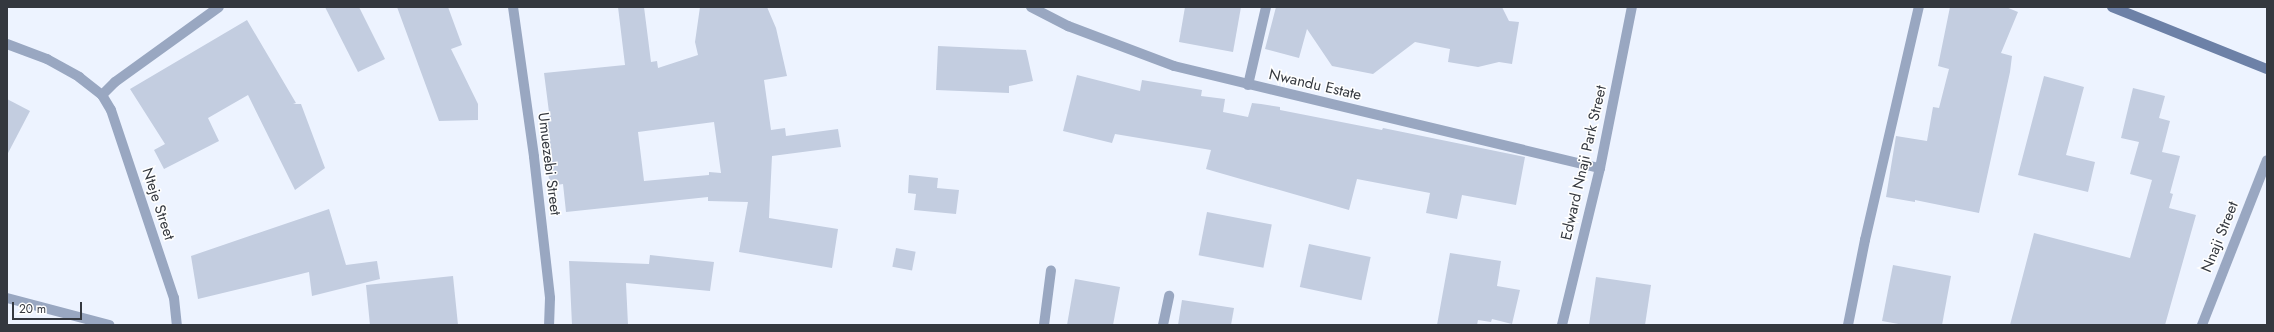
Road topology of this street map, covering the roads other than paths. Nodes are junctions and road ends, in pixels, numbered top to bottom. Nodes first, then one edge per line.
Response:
1 (219, 7) edge
2 (513, 7) edge
3 (1031, 7) edge
4 (1266, 7) edge
5 (1632, 7) edge
6 (1919, 7) edge
7 (2112, 7) edge
8 (7, 44) edge
9 (2267, 69) edge
10 (1248, 85) junction
11 (102, 95) junction
12 (2267, 160) edge
13 (1600, 168) junction
14 (1052, 270) dead end
15 (1169, 296) dead end
16 (7, 298) edge
17 (109, 325) edge
18 (177, 325) edge
19 (549, 325) edge
20 (1044, 325) edge
21 (1163, 325) edge
22 (1562, 325) edge
23 (1848, 325) edge
24 (2202, 325) edge

1 - 11 street
2 - 19 street, Umuezebi Street
3 - 10 street, Nwandu Estate
4 - 10 street
5 - 13 street, Edward Nnaji Park Street
6 - 23 street
7 - 9 street
8 - 11 street, Nteje Street
10 - 13 street, Nwandu Estate
11 - 18 street, Nteje Street
12 - 24 street, Nnaji Street
13 - 22 street, Edward Nnaji Park Street
14 - 20 street
15 - 21 street
16 - 17 street

